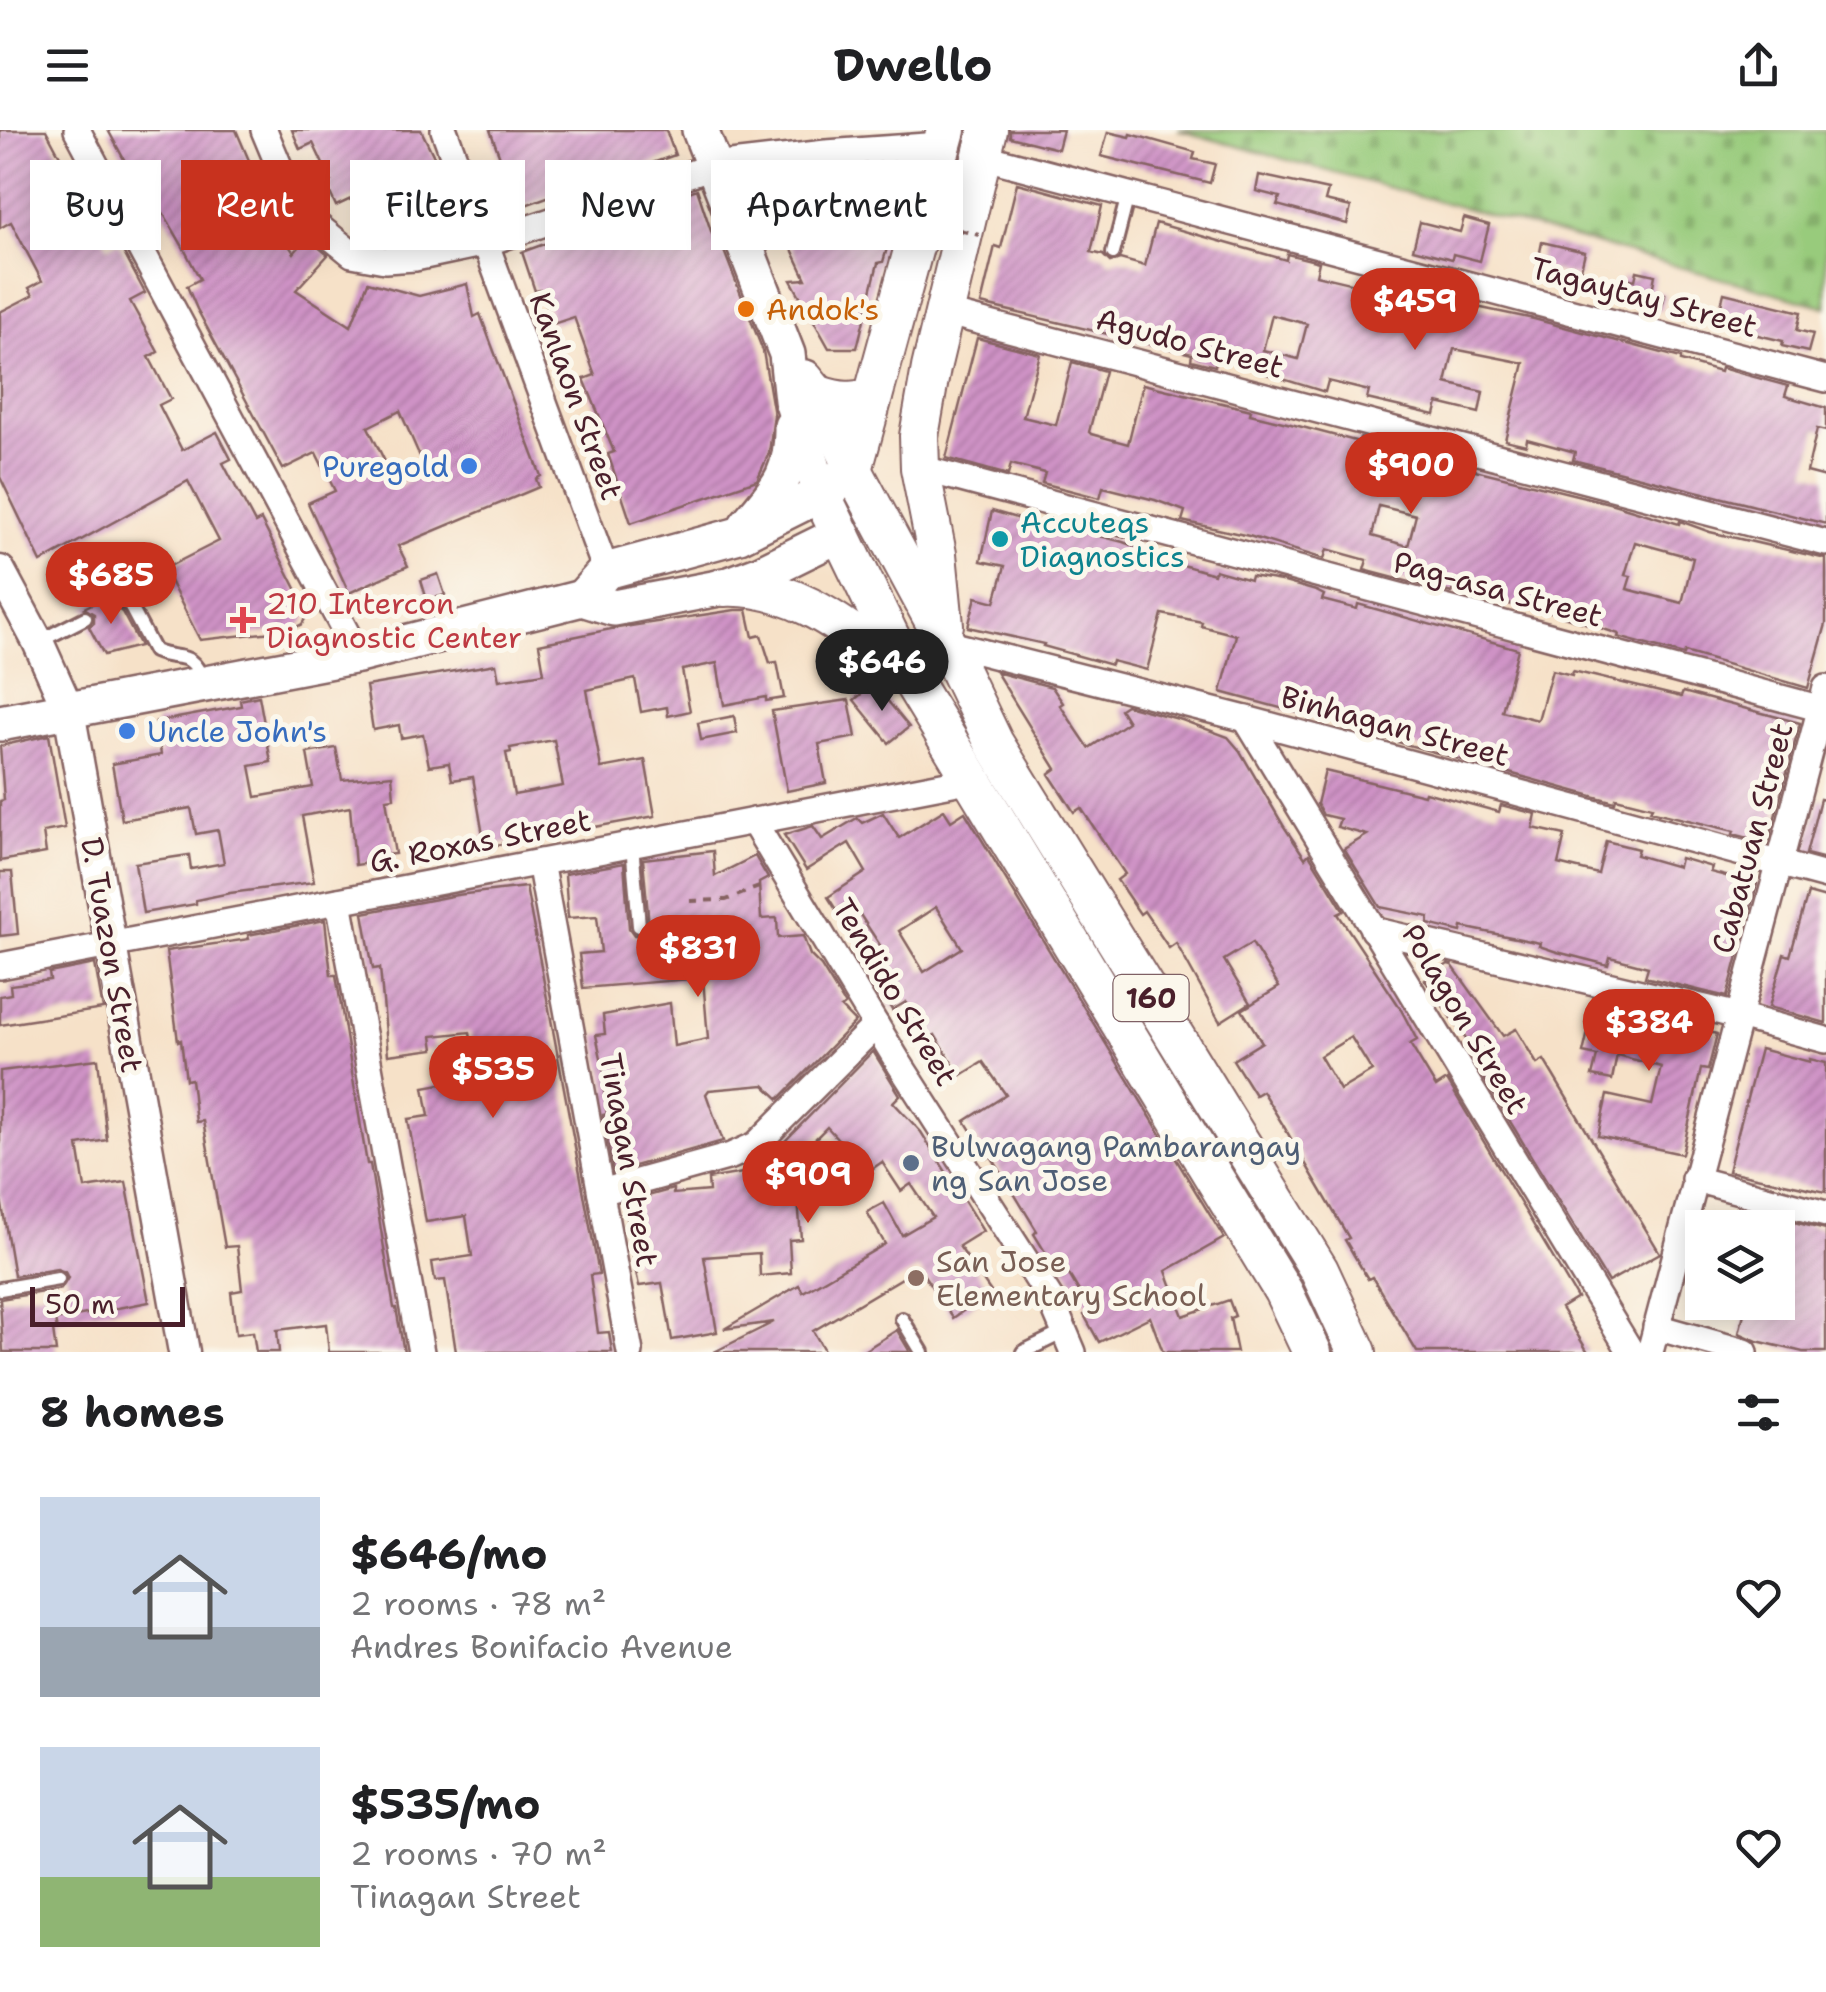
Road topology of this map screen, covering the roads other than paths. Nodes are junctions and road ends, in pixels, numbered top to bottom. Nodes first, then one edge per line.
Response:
1 (77, 130) edge
2 (264, 130) edge
3 (444, 130) edge
4 (700, 130) edge
5 (944, 138) edge
6 (824, 141) edge
7 (984, 143) edge
8 (455, 160) edge
9 (711, 160) edge
10 (740, 160) edge
11 (711, 167) edge
12 (1128, 195) junction
13 (525, 230) edge
14 (448, 250) edge
15 (489, 250) edge
16 (746, 250) edge
17 (1113, 253) dead end
18 (944, 312) junction
19 (1826, 379) edge
20 (874, 396) junction
21 (805, 398) junction
22 (920, 468) junction
23 (852, 470) junction
24 (821, 494) junction
25 (877, 515) junction
26 (738, 535) junction
27 (838, 535) junction
28 (1826, 543) edge
29 (0, 571) edge
30 (606, 571) junction
31 (724, 587) junction
32 (582, 598) junction
33 (121, 601) dead end
34 (84, 618) dead end
35 (38, 642) junction
36 (946, 642) junction
37 (358, 655) junction
38 (909, 676) junction
39 (204, 683) junction
40 (1824, 702) edge
41 (70, 711) junction
42 (1246, 719) junction
43 (0, 723) edge
44 (973, 779) junction
45 (753, 821) junction
46 (632, 845) junction
47 (540, 862) junction
48 (1778, 863) junction
49 (1826, 876) edge
50 (339, 901) junction
51 (640, 926) dead end
52 (1373, 930) junction
53 (110, 944) junction
54 (0, 966) edge
55 (1739, 1016) junction
56 (876, 1025) junction
57 (1826, 1040) edge
58 (1694, 1179) junction
59 (601, 1192) junction
60 (1826, 1214) edge
61 (58, 1278) dead end
62 (1, 1285) edge
63 (902, 1319) dead end
64 (1653, 1340) edge
65 (1070, 1342) edge
66 (184, 1352) edge
67 (421, 1352) edge
68 (630, 1352) edge
69 (922, 1352) edge
70 (1023, 1352) edge
71 (1312, 1352) edge
72 (1357, 1352) edge
73 (1631, 1352) edge
74 (1744, 1352) edge

1 - 37 street
2 - 14 street
3 - 8 street, Kanlaon Street
4 - 9 main road
5 - 6 street
5 - 20 main road
6 - 10 street
7 - 12 street, Tagaytay Street
7 - 18 main road
11 - 13 street
12 - 17 lane
12 - 19 street, Tagaytay Street
15 - 30 street, Kanlaon Street
16 - 21 main road
18 - 22 main road
18 - 28 street, Agudo Street
20 - 21 main road
20 - 23 main road
21 - 23 main road
21 - 24 main road
21 - 26 main road
22 - 25 main road
22 - 36 main road
22 - 40 street, Pag-asa Street
23 - 24 main road
23 - 25 main road, 160
24 - 26 main road
24 - 27 main road, 160
25 - 27 main road
25 - 36 main road, 160
26 - 30 main road
27 - 31 main road
27 - 38 main road, 160
29 - 35 street, D. Tuazon Street
30 - 32 main road
31 - 32 main road
31 - 38 main road
32 - 37 main road
33 - 39 lane
34 - 35 lane
35 - 41 street, D. Tuazon Street
36 - 42 street, Binhagan Street
36 - 72 main road, 160
37 - 39 main road
38 - 44 main road, 160
39 - 41 main road
40 - 48 street, Cabatuan Street
41 - 43 main road
41 - 53 street, D. Tuazon Street
42 - 48 street, Binhagan Street
42 - 52 street, Polagon Street
44 - 45 street, G. Roxas Street
44 - 71 main road, 160
45 - 46 street, G. Roxas Street
45 - 56 street, Tendido Street
46 - 47 street, G. Roxas Street
46 - 51 lane
47 - 50 street, G. Roxas Street
47 - 59 street, Tinagan Street
48 - 49 street, Binhagan Street
48 - 55 street, Cabatuan Street
50 - 53 street, G. Roxas Street
50 - 67 street
52 - 55 street
52 - 73 street, Polagon Street
53 - 54 street, G. Roxas Street
53 - 66 street, D. Tuazon Street
55 - 57 street
55 - 58 street, Cabatuan Street
56 - 59 street
56 - 65 street, Tendido Street
58 - 60 street
58 - 64 street, Cabatuan Street
59 - 68 street, Tinagan Street
61 - 62 lane
63 - 69 lane
64 - 74 street
65 - 70 lane

